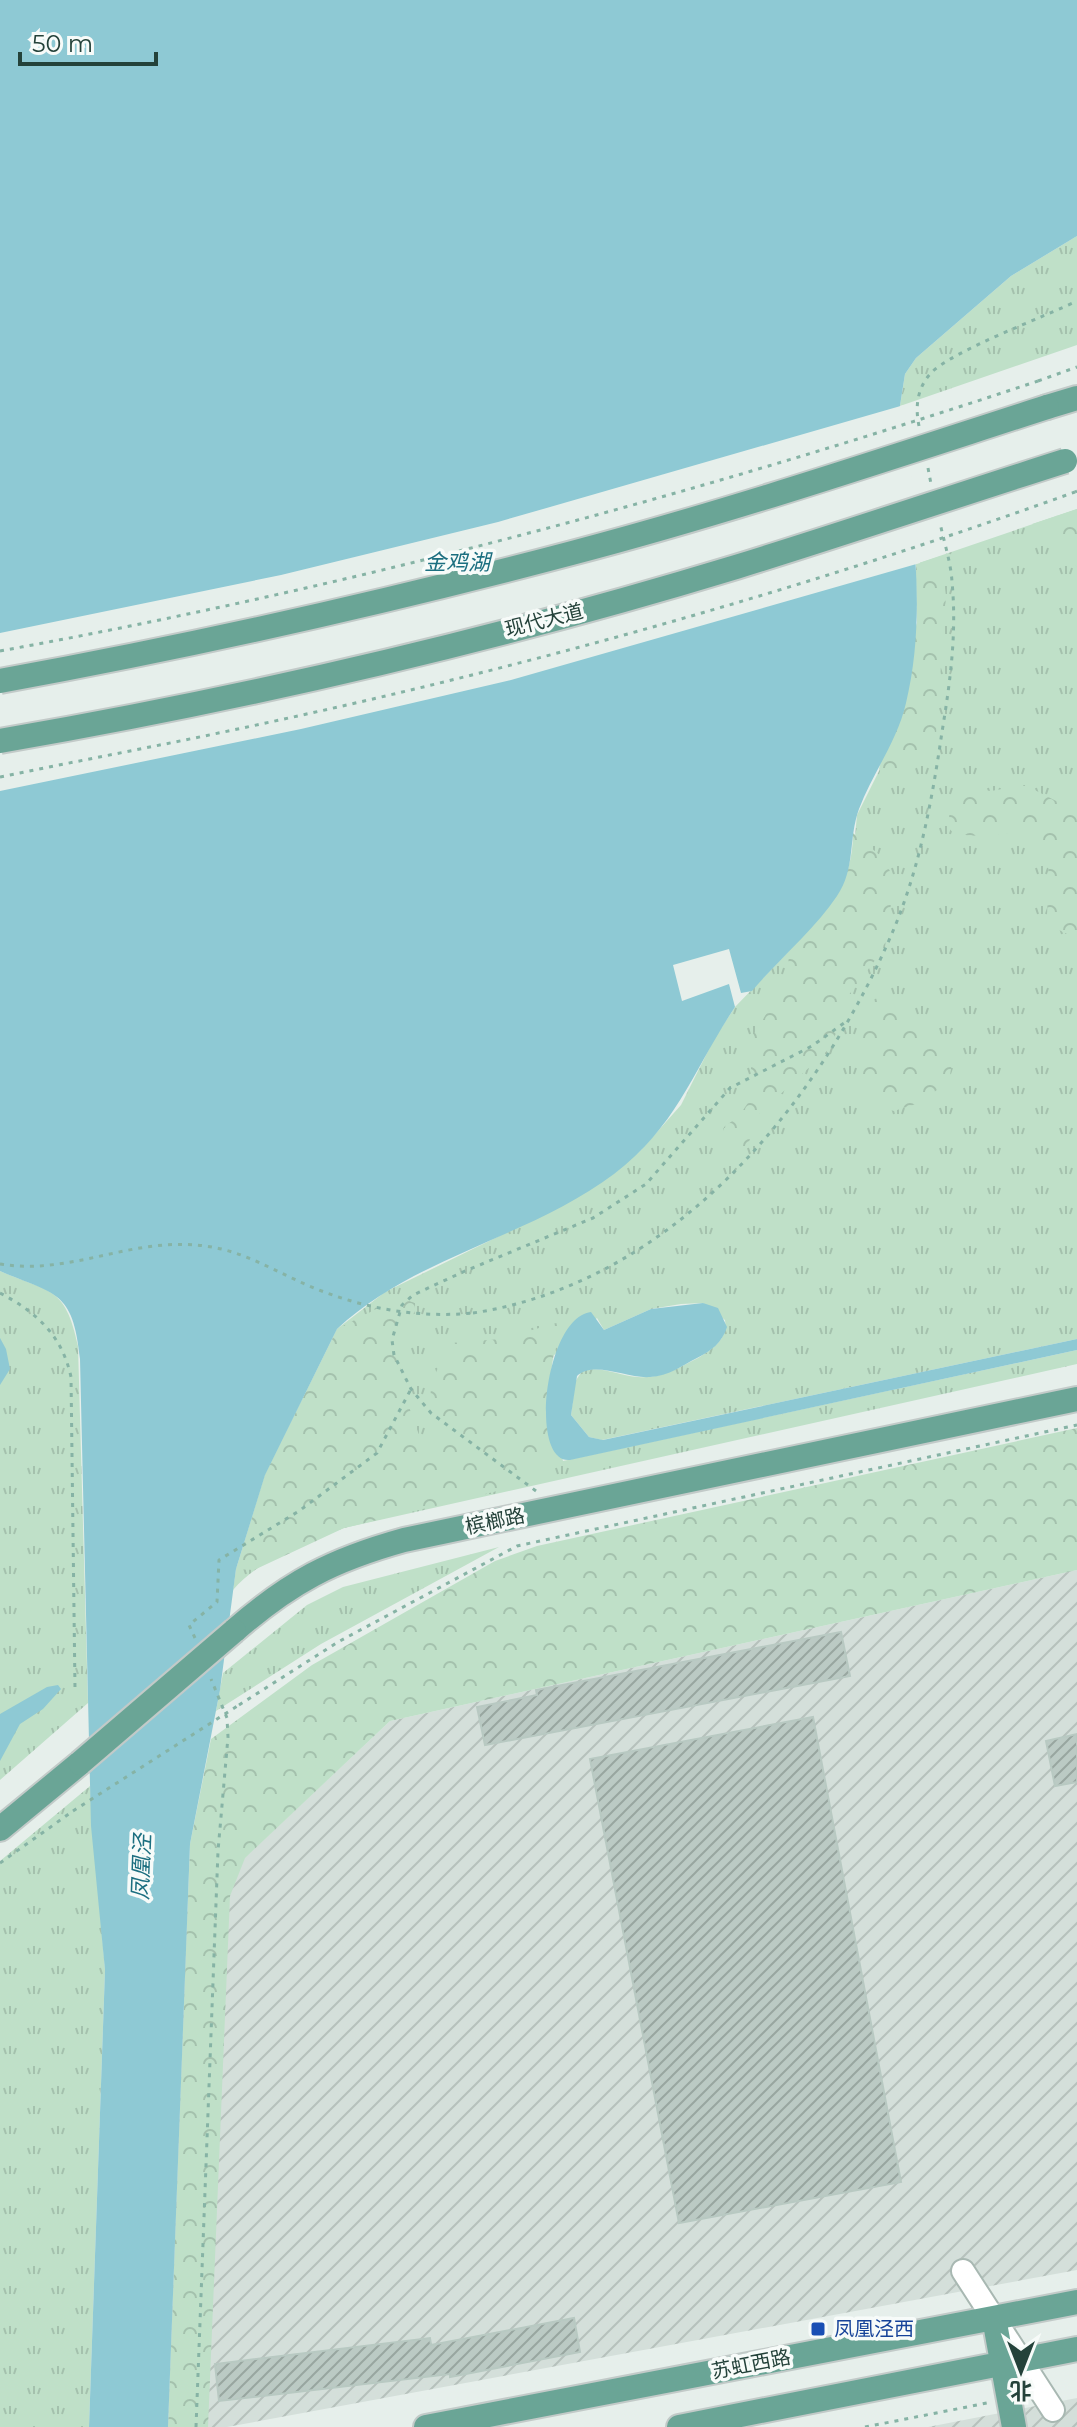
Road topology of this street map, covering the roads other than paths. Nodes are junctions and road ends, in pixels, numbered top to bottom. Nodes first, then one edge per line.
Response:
1 (1077, 398) edge
2 (1071, 459) edge
3 (0, 681) edge
4 (0, 741) edge
5 (1077, 1399) edge
6 (0, 1829) edge
7 (963, 2271) dead end
8 (1077, 2302) edge
9 (994, 2318) junction
10 (1077, 2349) edge
11 (1012, 2361) junction
12 (1053, 2410) dead end
13 (426, 2427) edge
14 (679, 2427) edge
15 (1014, 2427) edge

1 - 3 main road, bridge
2 - 4 main road, 现代大道, bridge
5 - 6 main road, 槟榔路, bridge
7 - 9 lane
8 - 9 main road, 苏虹西路
9 - 11 main road
9 - 13 main road, 苏虹西路
10 - 11 main road
11 - 12 lane
11 - 14 main road
11 - 15 main road

